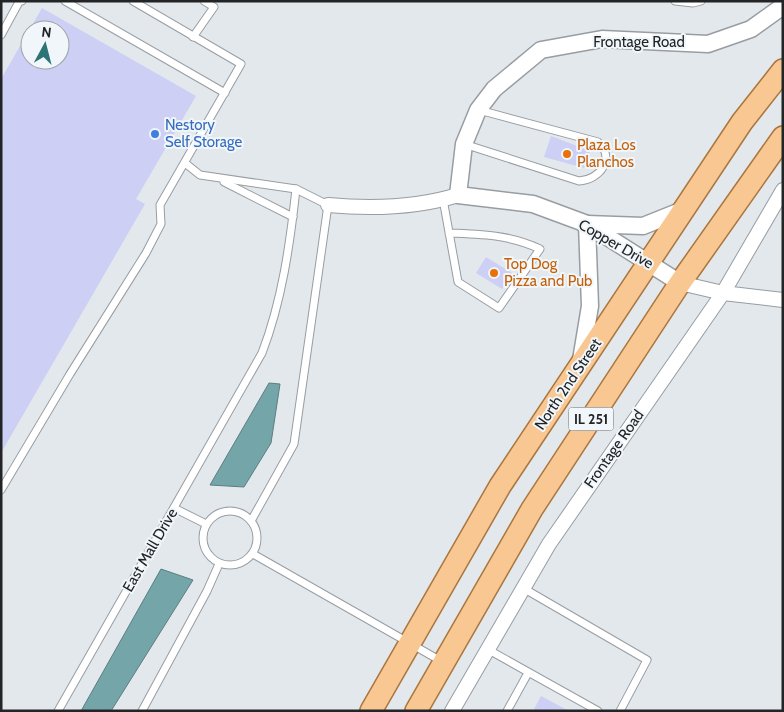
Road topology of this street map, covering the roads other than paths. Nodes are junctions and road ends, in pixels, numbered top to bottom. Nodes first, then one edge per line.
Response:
1 (65, 1) edge
2 (133, 1) edge
3 (204, 1) edge
4 (675, 1) edge
5 (701, 1) edge
6 (21, 2) edge
7 (783, 6) edge
8 (1, 35) edge
9 (193, 37) junction
10 (783, 70) edge
11 (225, 93) junction
12 (478, 110) junction
13 (783, 137) edge
14 (464, 144) junction
15 (185, 163) junction
16 (218, 179) junction
17 (296, 189) junction
18 (783, 190) edge
19 (450, 197) junction
20 (328, 205) junction
21 (683, 210) junction
22 (293, 218) junction
23 (588, 224) junction
24 (449, 233) junction
25 (649, 262) junction
26 (680, 283) junction
27 (723, 293) junction
28 (783, 300) edge
29 (580, 366) junction
30 (1, 490) edge
31 (174, 508) junction
32 (251, 521) junction
33 (206, 524) junction
34 (252, 554) junction
35 (219, 564) junction
36 (522, 588) junction
37 (409, 642) junction
38 (486, 648) junction
39 (444, 662) junction
40 (528, 673) junction
41 (58, 711) edge
42 (142, 711) edge
43 (371, 711) edge
44 (416, 711) edge
45 (452, 711) edge
46 (507, 711) edge
47 (598, 711) edge
48 (620, 711) edge

1 - 11 lane
2 - 9 lane
3 - 9 lane
4 - 5 lane
6 - 8 lane
7 - 12 street, Frontage Road
9 - 11 lane
10 - 21 main road, North 2nd Street / IL 251
11 - 15 lane
12 - 14 street, Frontage Road
12 - 14 lane
13 - 26 main road, IL 251
14 - 19 street, Frontage Road
15 - 16 lane
15 - 30 lane
16 - 17 lane
16 - 22 lane
17 - 20 lane
17 - 22 lane, East Mall Drive
18 - 27 street, Frontage Road
19 - 20 street, Copper Drive
19 - 23 street, Copper Drive
19 - 24 lane
20 - 32 lane
21 - 23 street
21 - 25 main road, North 2nd Street / IL 251
22 - 31 lane, East Mall Drive
23 - 25 street, Copper Drive
23 - 29 street
24 - 24 lane
25 - 26 street, Copper Drive
25 - 29 main road, North 2nd Street / IL 251
26 - 27 street, Copper Drive
26 - 39 main road, IL 251
27 - 28 street, Copper Drive
27 - 36 street, Frontage Road
29 - 37 main road, North 2nd Street / IL 251
31 - 33 lane
31 - 41 lane, East Mall Drive
32 - 33 lane
32 - 34 lane
33 - 35 lane
34 - 35 lane
34 - 37 lane
35 - 42 lane
36 - 38 street, Frontage Road
36 - 48 lane
37 - 39 lane
37 - 43 main road, North 2nd Street / IL 251
38 - 40 lane
38 - 45 street, Frontage Road
39 - 44 main road, IL 251
40 - 46 lane
40 - 47 lane

